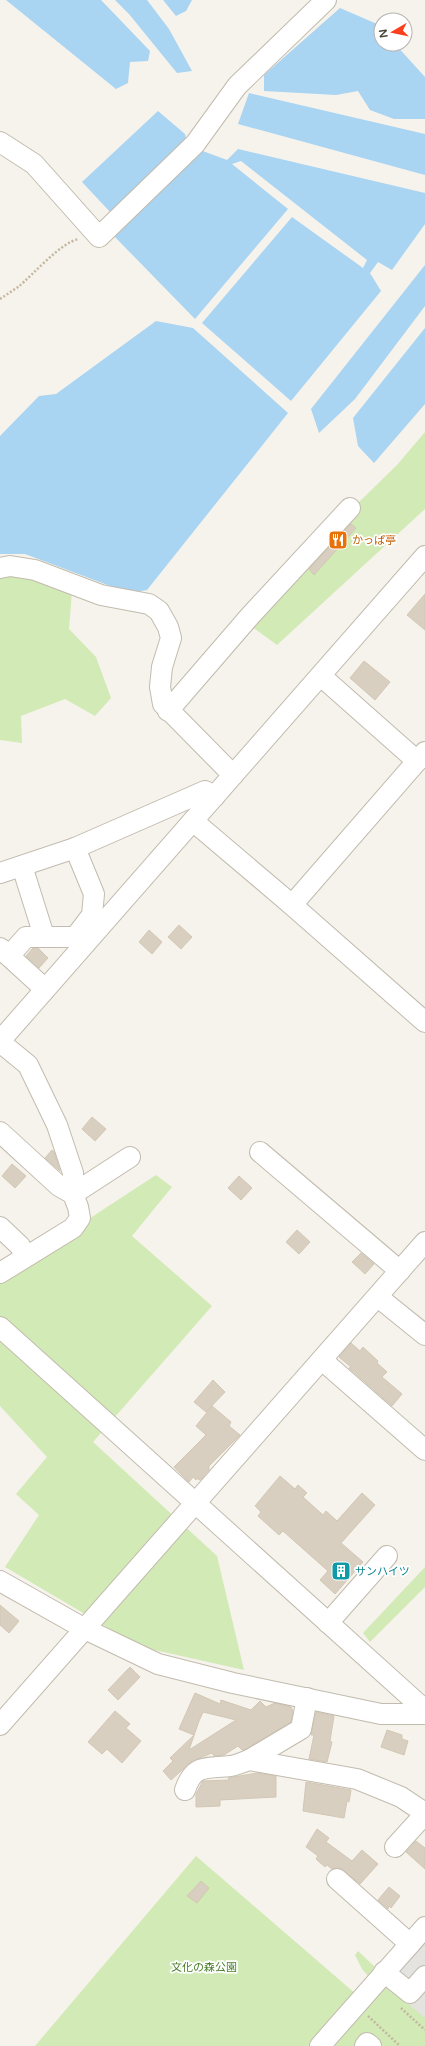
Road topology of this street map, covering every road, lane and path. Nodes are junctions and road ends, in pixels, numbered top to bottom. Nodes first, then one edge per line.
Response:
1 (326, 0) edge
2 (0, 142) edge
3 (99, 237) junction
4 (0, 299) edge
5 (350, 508) dead end
6 (425, 556) edge
7 (0, 568) edge
8 (321, 676) junction
9 (168, 711) junction
10 (421, 756) edge
11 (233, 775) junction
12 (215, 796) junction
13 (193, 821) junction
14 (75, 848) junction
15 (22, 866) junction
16 (0, 873) edge
17 (292, 905) junction
18 (44, 936) junction
19 (83, 937) junction
20 (5, 952) edge
21 (45, 990) junction
22 (425, 1022) edge
23 (0, 1041) edge
24 (0, 1132) edge
25 (260, 1152) dead end
26 (130, 1157) dead end
27 (73, 1194) junction
28 (0, 1227) edge
29 (425, 1242) edge
30 (25, 1256) junction
31 (400, 1271) junction
32 (0, 1273) edge
33 (378, 1296) junction
34 (0, 1326) edge
35 (425, 1335) edge
36 (322, 1360) junction
37 (425, 1450) edge
38 (195, 1504) junction
39 (386, 1556) dead end
40 (0, 1581) edge
41 (328, 1623) junction
42 (85, 1629) junction
43 (307, 1698) junction
44 (425, 1710) edge
45 (425, 1714) edge
46 (0, 1725) edge
47 (249, 1760) junction
48 (185, 1790) dead end
49 (425, 1813) edge
50 (395, 1847) dead end
51 (337, 1879) dead end
52 (425, 1927) edge
53 (410, 1944) junction
54 (384, 1972) junction
55 (425, 1976) edge
56 (356, 2004) junction
57 (320, 2046) edge
58 (365, 2046) edge
59 (370, 2046) edge
60 (400, 2046) edge

1 - 3 street
2 - 3 street
3 - 4 path
5 - 9 street
6 - 8 street
7 - 9 street
8 - 10 street
8 - 11 street
9 - 11 street
10 - 17 street
11 - 12 street
12 - 13 street
12 - 14 street
13 - 17 street
13 - 19 street
14 - 15 street
14 - 19 street
15 - 16 street
15 - 18 street
17 - 22 street
18 - 19 street
18 - 20 street
19 - 21 street
20 - 21 street
21 - 23 street
23 - 27 street
24 - 27 street
25 - 31 street
26 - 27 street
27 - 30 street
28 - 30 street
29 - 31 street
30 - 32 street
31 - 33 street
33 - 35 street
33 - 36 street
34 - 38 street
36 - 37 street
36 - 38 street
38 - 41 street
38 - 42 street
39 - 41 street
40 - 42 street
41 - 44 street
42 - 43 street
42 - 46 street
43 - 45 street
43 - 47 street
47 - 48 street
47 - 49 street
49 - 50 street
51 - 53 street
52 - 53 street
53 - 54 street
54 - 55 street
54 - 56 street
56 - 57 street
56 - 60 path
58 - 59 street

